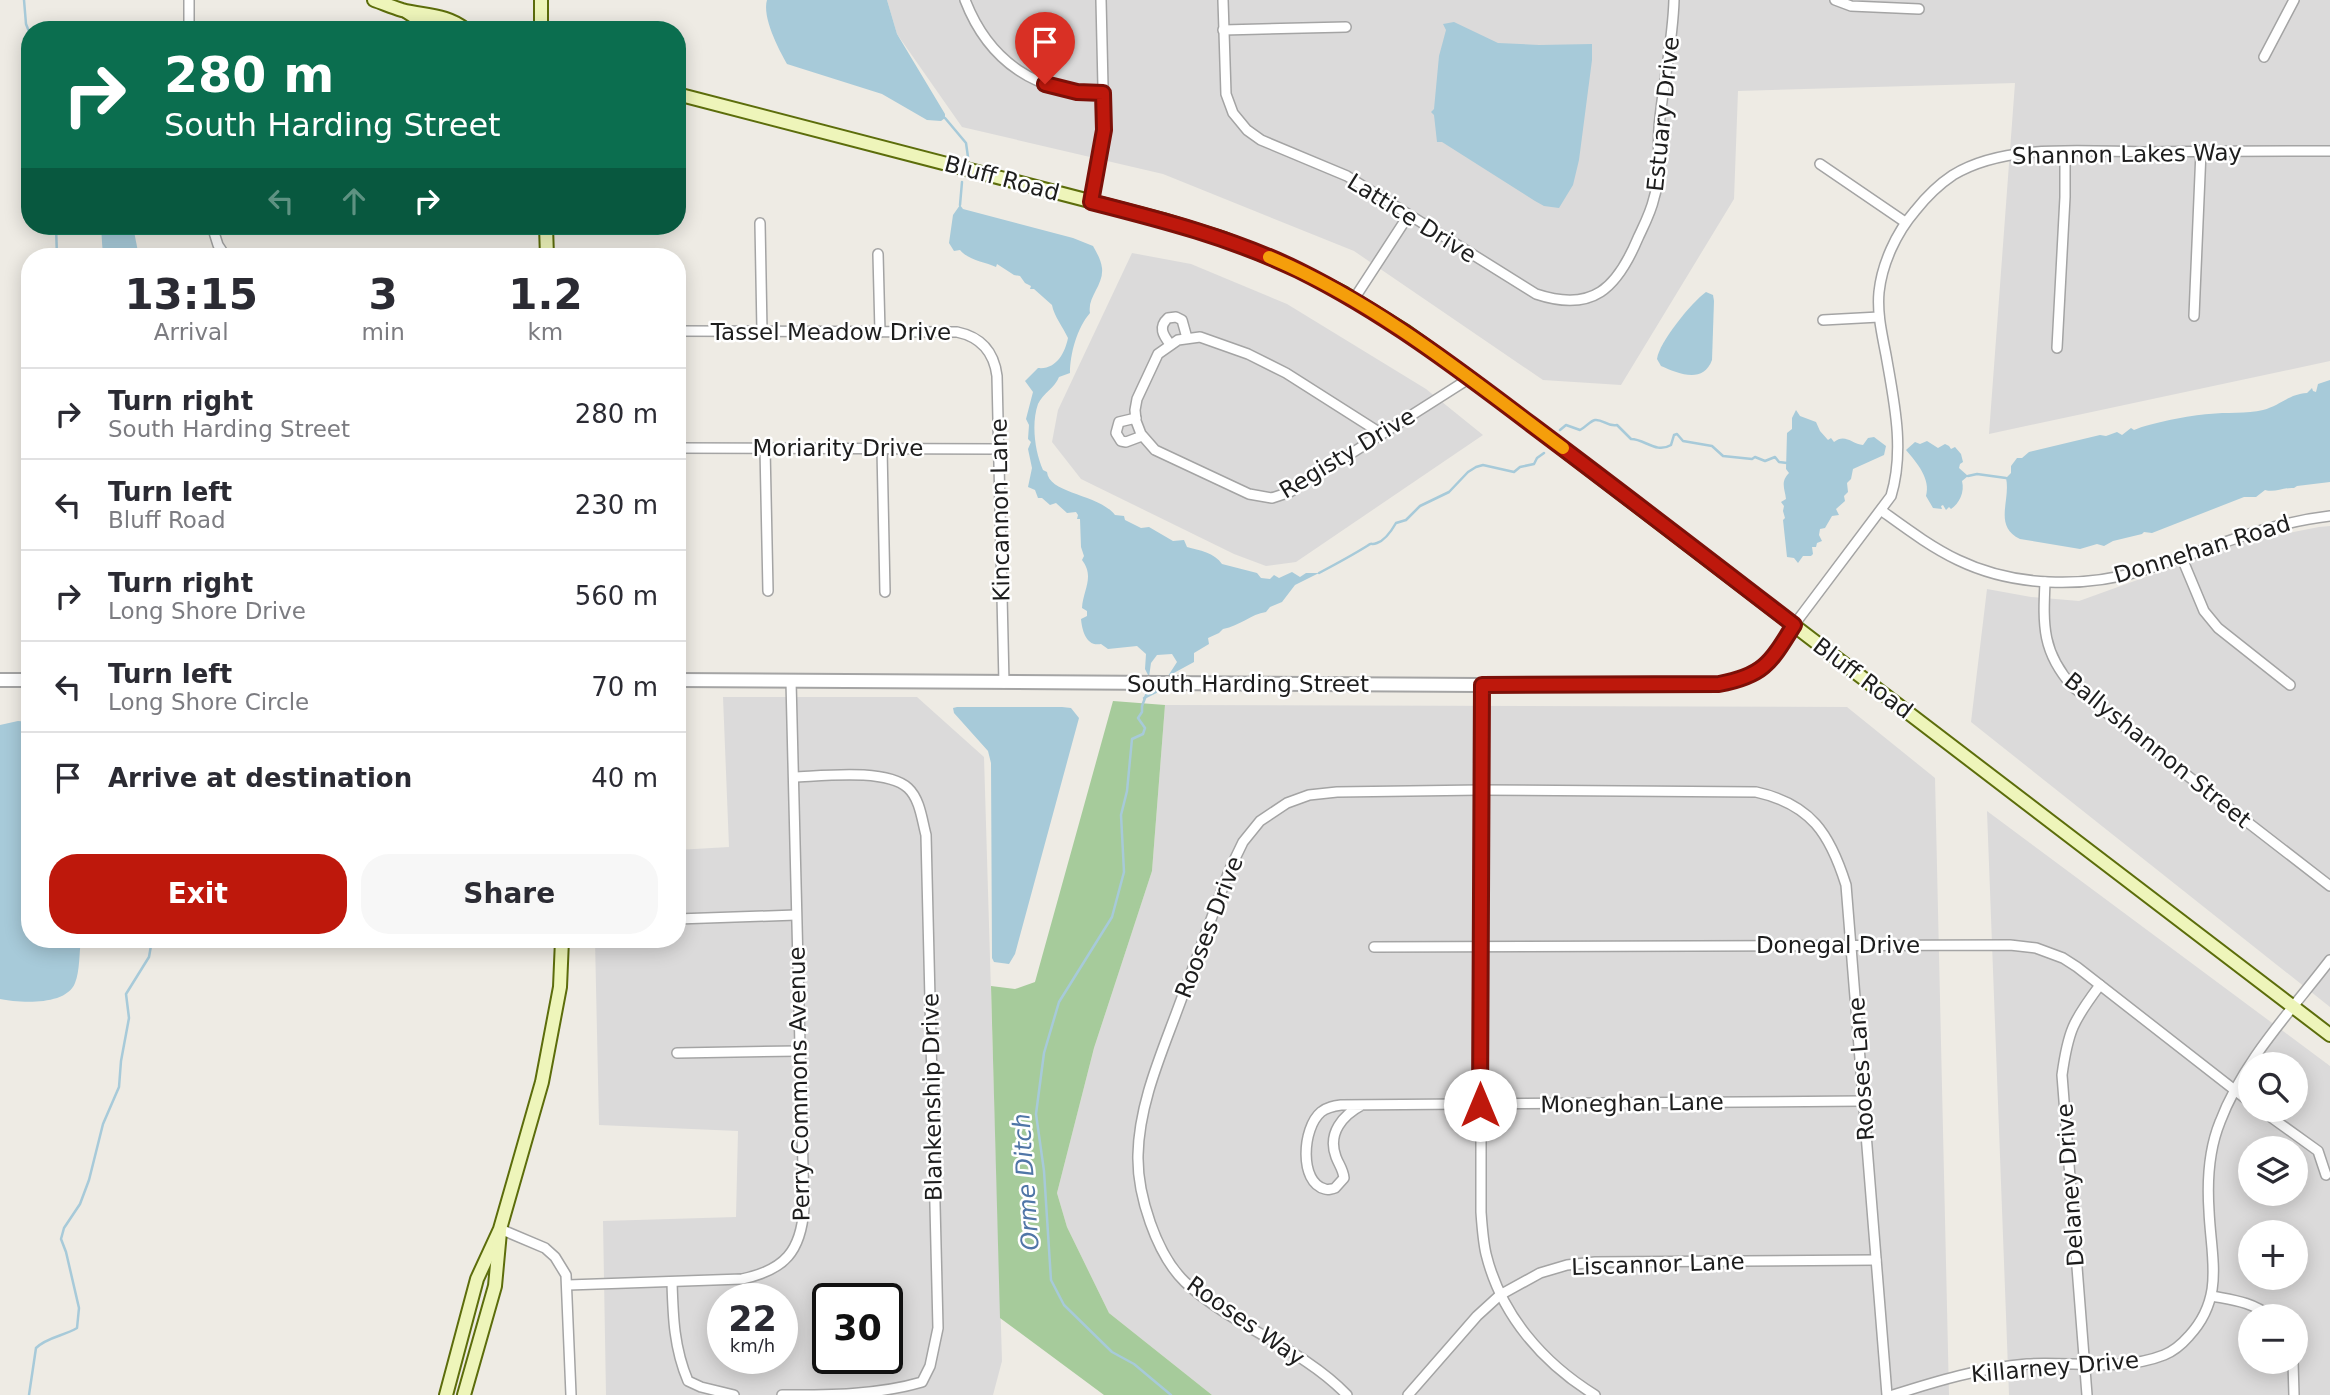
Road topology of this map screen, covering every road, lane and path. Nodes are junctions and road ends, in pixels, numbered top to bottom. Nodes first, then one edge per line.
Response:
1 (188, 0) edge
2 (374, 0) edge
3 (541, 0) edge
4 (965, 0) edge
5 (1101, 0) edge
6 (1223, 0) edge
7 (1674, 0) edge
8 (1835, 0) edge
9 (2294, 0) edge
10 (1919, 9) dead end
11 (404, 10) junction
12 (189, 21) edge
13 (421, 21) edge
14 (453, 21) edge
15 (541, 21) edge
16 (1346, 27) dead end
17 (1223, 30) junction
18 (2264, 57) dead end
19 (1103, 93) junction
20 (686, 96) edge
21 (2201, 151) junction
22 (2330, 151) edge
23 (2065, 152) junction
24 (1821, 164) dead end
25 (1091, 202) junction
26 (1408, 216) junction
27 (1906, 222) junction
28 (760, 223) dead end
29 (878, 254) dead end
30 (1598, 294) joint
31 (1354, 299) junction
32 (2194, 316) dead end
33 (1879, 317) junction
34 (1823, 320) dead end
35 (686, 331) edge
36 (762, 331) junction
37 (880, 332) junction
38 (1186, 338) junction
39 (982, 343) joint
40 (1170, 344) junction
41 (2057, 348) dead end
42 (1469, 378) junction
43 (1136, 418) junction
44 (1382, 434) junction
45 (1142, 436) junction
46 (686, 448) edge
47 (765, 448) junction
48 (882, 449) junction
49 (999, 449) junction
50 (1882, 511) junction
51 (2330, 516) edge
52 (2181, 556) junction
53 (2045, 582) junction
54 (768, 592) dead end
55 (885, 592) dead end
56 (1794, 625) junction
57 (0, 680) edge
58 (21, 680) edge
59 (686, 680) edge
60 (791, 681) junction
61 (1004, 683) junction
62 (1482, 685) junction
63 (2290, 685) dead end
64 (794, 777) junction
65 (1481, 790) junction
66 (1752, 792) joint
67 (2330, 886) edge
68 (796, 915) junction
69 (686, 919) edge
70 (1851, 945) junction
71 (1374, 947) dead end
72 (562, 948) edge
73 (1480, 948) junction
74 (2330, 960) edge
75 (2099, 985) junction
76 (2294, 1008) junction
77 (2330, 1035) edge
78 (799, 1051) junction
79 (677, 1054) dead end
80 (2234, 1090) junction
81 (2238, 1093) edge
82 (1863, 1101) junction
83 (1362, 1105) junction
84 (1480, 1105) junction
85 (2277, 1122) edge
86 (1138, 1155) joint
87 (2326, 1175) dead end
88 (500, 1228) junction
89 (1876, 1260) junction
90 (673, 1282) junction
91 (568, 1285) junction
92 (1500, 1295) junction
93 (2212, 1296) junction
94 (2248, 1304) edge
95 (2084, 1364) junction
96 (2293, 1374) edge
97 (446, 1395) edge
98 (464, 1395) edge
99 (571, 1395) edge
100 (734, 1395) edge
101 (782, 1395) edge
102 (1347, 1395) edge
103 (1408, 1395) edge
104 (1595, 1395) edge
105 (1887, 1395) edge
106 (1893, 1395) edge
107 (2087, 1395) edge
108 (2294, 1395) edge

1 - 12 street
2 - 11 main road
3 - 15 main road
4 - 19 street
5 - 19 street
6 - 17 street
7 - 30 street, Estuary Drive
8 - 10 street
9 - 18 street
11 - 13 main road
11 - 14 main road
16 - 17 street
17 - 26 street, Lattice Drive
19 - 25 street
20 - 25 main road, Bluff Road
21 - 22 street, Shannon Lakes Way
21 - 23 street, Shannon Lakes Way
21 - 32 street
23 - 27 street, Shannon Lakes Way
23 - 41 street
24 - 27 street
25 - 31 main road, Bluff Road
26 - 30 street, Lattice Drive
26 - 31 street
27 - 33 street, Shannon Lakes Way
28 - 36 street
29 - 37 street
31 - 42 main road, Bluff Road
33 - 34 street
33 - 50 street, Shannon Lakes Way
35 - 36 street, Tassel Meadow Drive
36 - 37 street, Tassel Meadow Drive
37 - 39 street, Tassel Meadow Drive
38 - 40 street
38 - 40 street
38 - 44 street
39 - 49 street, Kincannon Lane
40 - 43 street
42 - 44 street, Registy Drive
42 - 56 main road, Bluff Road
43 - 45 street
43 - 45 street
44 - 45 street, Registy Drive
46 - 47 street, Moriarity Drive
47 - 48 street, Moriarity Drive
47 - 54 street
48 - 49 street, Moriarity Drive
48 - 55 street
49 - 61 street, Kincannon Lane
50 - 53 street, Donnehan Road
50 - 56 street, Shannon Lakes Way
51 - 52 street, Donnehan Road
52 - 53 street, Donnehan Road
52 - 63 street
53 - 67 street, Ballyshannon Street
56 - 62 street, South Harding Street
56 - 76 main road, Bluff Road
57 - 58 street
59 - 60 street, South Harding Street
60 - 61 street, South Harding Street
60 - 64 street, Perry Commons Avenue
61 - 62 street, South Harding Street
62 - 65 street
64 - 68 street, Perry Commons Avenue
64 - 101 street, Blankenship Drive
65 - 66 street, Rooses Drive
65 - 73 street
65 - 86 street, Rooses Drive
66 - 70 street, Rooses Lane
68 - 69 street
68 - 78 street, Perry Commons Avenue
70 - 73 street, Donegal Drive
70 - 75 street, Donegal Drive
70 - 82 street, Rooses Lane
71 - 73 street, Donegal Drive
72 - 88 main road
73 - 84 street
74 - 76 street, Killarney Drive
75 - 80 street, Donegal Drive
75 - 95 street, Delaney Drive
76 - 77 main road, Bluff Road
76 - 80 street, Killarney Drive
78 - 79 street
78 - 90 street, Perry Commons Avenue
80 - 81 street, Donegal Drive
80 - 93 street, Killarney Drive
82 - 84 street, Moneghan Lane
82 - 89 street, Rooses Lane
83 - 83 street, Moneghan Lane
83 - 84 street, Moneghan Lane
84 - 92 street
85 - 87 street
86 - 102 street, Rooses Way
88 - 91 street
88 - 97 main road
88 - 98 main road
89 - 92 street, Liscannor Lane
89 - 105 street, Rooses Lane
90 - 91 street, Perry Commons Avenue
90 - 100 street
91 - 99 street
92 - 103 street, Liscannor Lane
92 - 104 street
93 - 94 street
93 - 95 street, Killarney Drive
95 - 106 street, Killarney Drive
95 - 107 street, Delaney Drive
96 - 108 street

